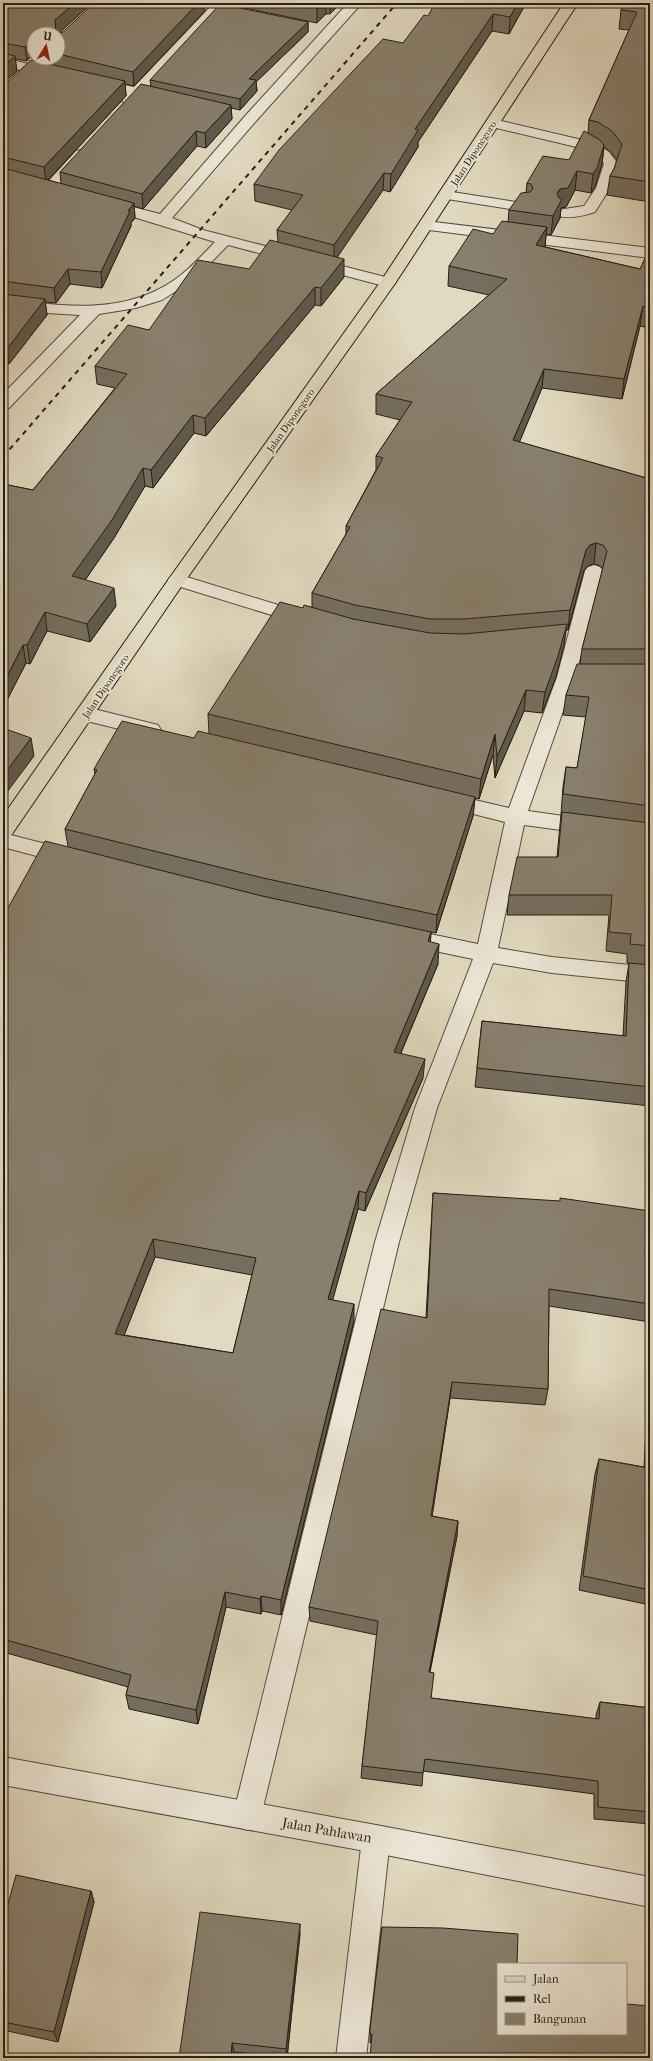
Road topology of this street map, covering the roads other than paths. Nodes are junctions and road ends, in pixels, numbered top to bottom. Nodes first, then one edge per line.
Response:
1 (355, 3) edge
2 (571, 3) edge
3 (202, 5) dead end
4 (217, 8) junction
5 (232, 11) edge
6 (314, 28) dead end
7 (329, 32) junction
8 (3, 62) edge
9 (31, 66) edge
10 (29, 68) junction
11 (68, 77) edge
12 (19, 78) edge
13 (83, 80) edge
14 (137, 92) junction
15 (175, 101) edge
16 (121, 109) edge
17 (236, 114) dead end
18 (251, 118) junction
19 (493, 123) junction
20 (90, 143) edge
21 (34, 185) edge
22 (49, 188) junction
23 (64, 193) edge
24 (446, 195) junction
25 (94, 201) edge
26 (523, 207) edge
27 (563, 213) dead end
28 (163, 220) junction
29 (426, 226) junction
30 (225, 240) junction
31 (650, 253) edge
32 (388, 282) junction
33 (3, 302) edge
34 (94, 310) junction
35 (3, 404) edge
36 (594, 570) dead end
37 (177, 580) junction
38 (322, 624) edge
39 (577, 636) junction
40 (556, 638) edge
41 (86, 714) junction
42 (170, 734) edge
43 (424, 795) edge
44 (516, 817) junction
45 (3, 832) edge
46 (650, 835) edge
47 (3, 840) edge
48 (87, 861) edge
49 (391, 934) edge
50 (486, 954) junction
51 (650, 976) edge
52 (3, 1771) edge
53 (247, 1816) junction
54 (376, 1839) junction
55 (650, 1892) edge
56 (351, 2058) edge

1 - 7 street
2 - 19 main road, Jalan Diponegoro
3 - 4 street
4 - 5 street
4 - 14 street
6 - 7 street
7 - 18 street
8 - 10 street
9 - 10 street
10 - 11 street
10 - 12 street
13 - 14 street
14 - 15 street
14 - 16 street
17 - 18 street
18 - 28 street
19 - 24 main road, Jalan Diponegoro
19 - 27 street
20 - 22 street
21 - 22 street
22 - 23 street
24 - 26 street
24 - 29 main road, Jalan Diponegoro
25 - 28 street
28 - 30 street
29 - 31 street
29 - 32 main road, Jalan Diponegoro
30 - 32 street
30 - 34 street
32 - 37 main road, Jalan Diponegoro
33 - 34 street
34 - 35 street
36 - 39 street
37 - 38 street
37 - 41 main road, Jalan Diponegoro
39 - 40 street
39 - 44 street
41 - 42 street
41 - 45 main road, Jalan Diponegoro
43 - 44 street
44 - 46 street
44 - 50 street
47 - 48 street
49 - 50 street
50 - 51 street
50 - 53 street
52 - 53 street, Jalan Pahlawan
53 - 54 street, Jalan Pahlawan
54 - 55 street, Jalan Pahlawan
54 - 56 street

